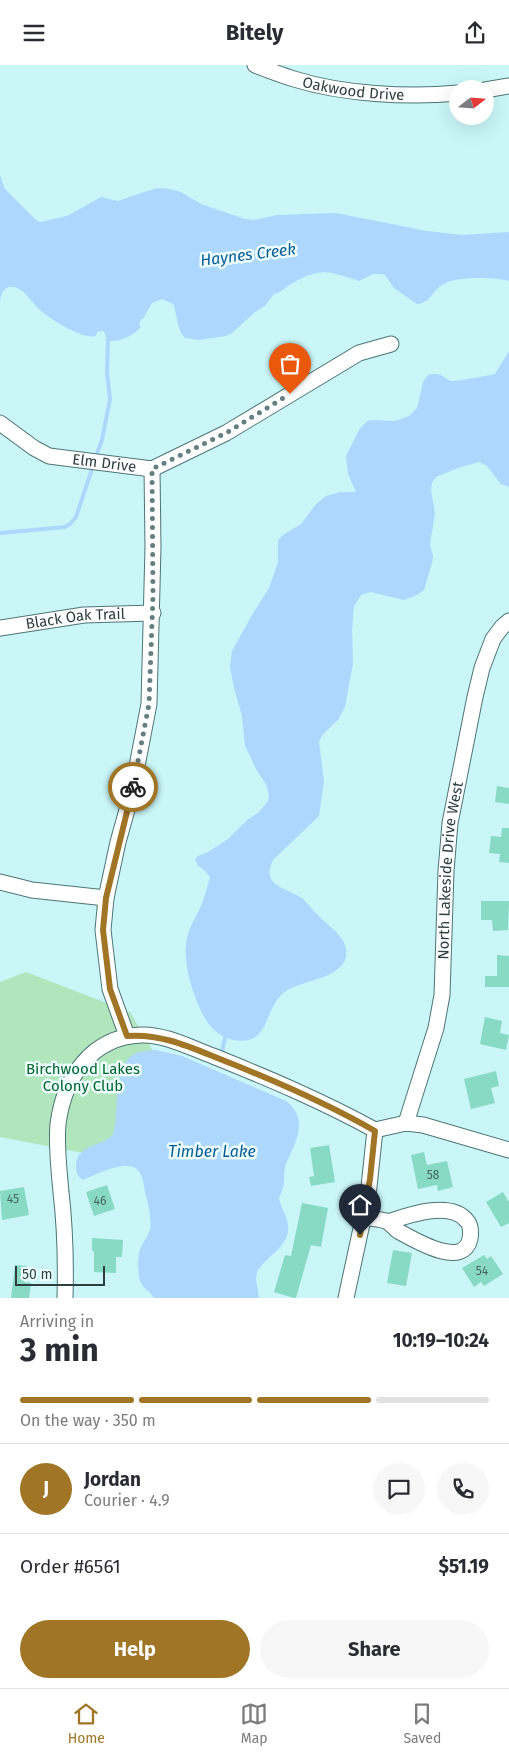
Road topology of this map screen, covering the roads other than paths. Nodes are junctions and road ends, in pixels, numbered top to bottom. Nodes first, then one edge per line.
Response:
1 (255, 65) edge
2 (509, 86) edge
3 (494, 88) edge
4 (449, 93) edge
5 (391, 344) dead end
6 (0, 423) edge
7 (152, 469) junction
8 (153, 613) junction
9 (507, 623) edge
10 (0, 628) edge
11 (0, 882) edge
12 (106, 898) junction
13 (127, 1036) junction
14 (406, 1123) junction
15 (375, 1131) junction
16 (509, 1150) edge
17 (364, 1217) junction
18 (388, 1222) junction
19 (64, 1298) edge
20 (346, 1298) edge

1 - 4 street, Oakwood Drive
2 - 3 street
5 - 7 street
6 - 7 street, Elm Drive
7 - 8 street, Elm Drive
8 - 10 street, Black Oak Trail
8 - 12 street, Elm Drive
9 - 14 street, North Lakeside Drive West
11 - 12 street
12 - 13 street, Elm Drive
13 - 15 street
13 - 19 street
14 - 15 street
14 - 16 street
15 - 17 street
17 - 18 street
17 - 20 street
18 - 18 street

